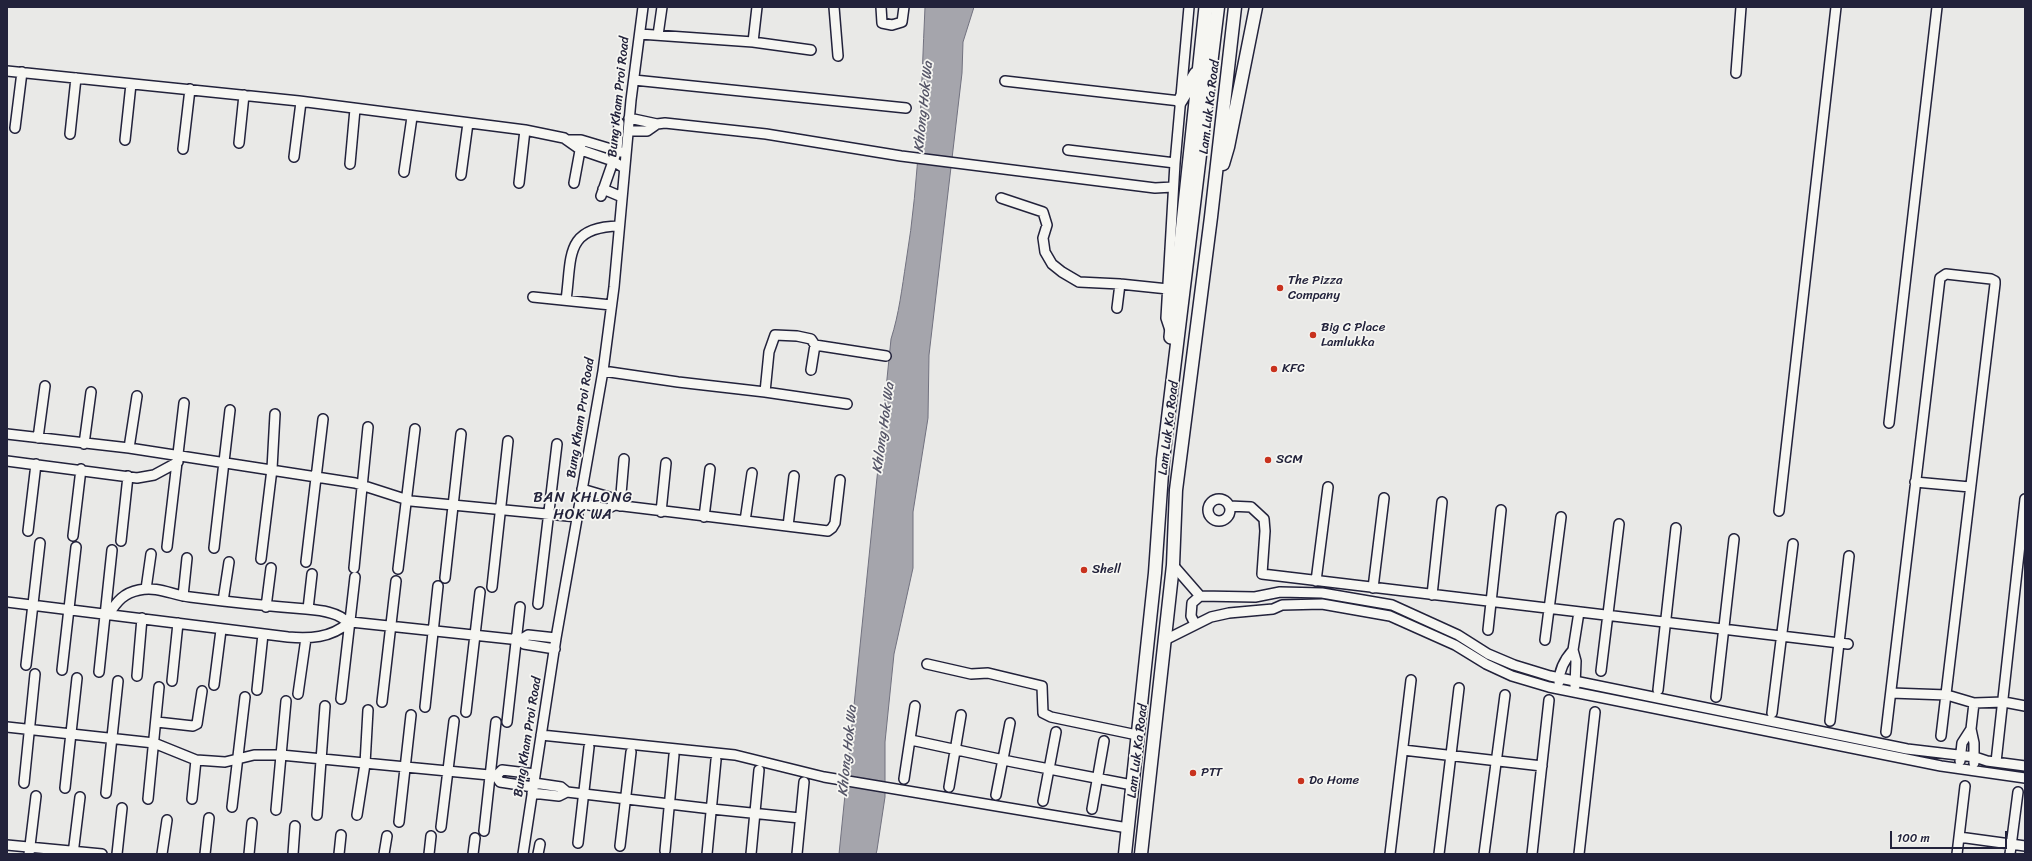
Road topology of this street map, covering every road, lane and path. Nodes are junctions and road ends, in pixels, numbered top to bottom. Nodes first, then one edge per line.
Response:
1 (642, 7) edge
2 (662, 7) edge
3 (756, 7) edge
4 (834, 7) edge
5 (881, 7) edge
6 (904, 7) edge
7 (1189, 7) edge
8 (1206, 7) edge
9 (1218, 7) edge
10 (1235, 7) edge
11 (1249, 7) edge
12 (1256, 7) edge
13 (1741, 7) edge
14 (1836, 7) edge
15 (1937, 7) edge
16 (640, 34) junction
17 (658, 35) junction
18 (753, 42) junction
19 (811, 50) dead end
20 (838, 56) dead end
21 (7, 71) edge
22 (1198, 71) junction
23 (22, 72) junction
24 (1736, 73) dead end
25 (76, 78) junction
26 (634, 80) junction
27 (1005, 81) dead end
28 (131, 84) junction
29 (190, 90) junction
30 (244, 96) junction
31 (1180, 101) junction
32 (301, 102) junction
33 (906, 108) dead end
34 (356, 109) junction
35 (412, 117) junction
36 (629, 118) junction
37 (468, 122) junction
38 (619, 123) dead end
39 (657, 124) junction
40 (15, 128) dead end
41 (526, 130) junction
42 (628, 130) junction
43 (70, 134) dead end
44 (125, 140) dead end
45 (568, 140) junction
46 (581, 140) junction
47 (239, 143) dead end
48 (1228, 147) junction
49 (183, 149) dead end
50 (581, 150) junction
51 (617, 150) junction
52 (1068, 150) dead end
53 (626, 154) junction
54 (294, 157) dead end
55 (613, 161) junction
56 (1175, 163) junction
57 (350, 164) dead end
58 (624, 168) junction
59 (404, 172) dead end
60 (461, 175) dead end
61 (519, 183) dead end
62 (574, 183) dead end
63 (1173, 188) junction
64 (1214, 189) junction
65 (622, 197) junction
66 (1001, 198) dead end
67 (619, 226) junction
68 (1120, 284) junction
69 (1168, 289) junction
70 (533, 297) dead end
71 (566, 300) junction
72 (611, 305) junction
73 (1117, 308) dead end
74 (1172, 337) junction
75 (815, 345) junction
76 (886, 356) dead end
77 (1174, 358) junction
78 (811, 370) dead end
79 (603, 371) junction
80 (45, 386) dead end
81 (91, 392) dead end
82 (765, 392) junction
83 (137, 396) dead end
84 (184, 403) dead end
85 (847, 404) dead end
86 (230, 410) dead end
87 (275, 414) dead end
88 (323, 419) dead end
89 (1889, 423) dead end
90 (368, 426) dead end
91 (415, 429) dead end
92 (7, 434) edge
93 (461, 434) dead end
94 (38, 438) junction
95 (508, 441) dead end
96 (84, 444) junction
97 (557, 444) dead end
98 (129, 448) junction
99 (179, 459) junction
100 (624, 459) dead end
101 (7, 461) edge
102 (224, 463) junction
103 (666, 463) dead end
104 (36, 464) junction
105 (81, 469) junction
106 (272, 469) junction
107 (710, 469) dead end
108 (752, 473) dead end
109 (128, 476) junction
110 (316, 476) junction
111 (794, 476) dead end
112 (840, 480) dead end
113 (1915, 482) junction
114 (361, 484) junction
115 (1328, 487) dead end
116 (1970, 487) junction
117 (582, 490) junction
118 (1384, 498) dead end
119 (2025, 499) edge
120 (406, 500) junction
121 (1442, 502) dead end
122 (580, 503) junction
123 (454, 505) junction
124 (617, 506) junction
125 (1229, 506) dead end
126 (499, 509) junction
127 (1501, 510) dead end
128 (1779, 511) dead end
129 (661, 512) junction
130 (549, 514) junction
131 (704, 517) junction
132 (1561, 517) dead end
133 (578, 518) junction
134 (745, 521) junction
135 (1619, 524) dead end
136 (788, 526) junction
137 (1676, 528) dead end
138 (28, 531) dead end
139 (73, 536) dead end
140 (1734, 539) dead end
141 (120, 541) dead end
142 (40, 543) dead end
143 (1793, 544) dead end
144 (167, 546) dead end
145 (76, 547) dead end
146 (214, 548) dead end
147 (112, 550) dead end
148 (151, 554) dead end
149 (1849, 556) dead end
150 (187, 558) dead end
151 (261, 559) dead end
152 (229, 562) dead end
153 (306, 562) dead end
154 (1173, 565) junction
155 (271, 568) dead end
156 (398, 569) dead end
157 (312, 574) dead end
158 (445, 578) dead end
159 (396, 581) dead end
160 (1316, 581) junction
161 (438, 586) dead end
162 (492, 587) dead end
163 (1373, 588) junction
164 (146, 589) junction
165 (480, 592) dead end
166 (1268, 595) junction
167 (1432, 595) junction
168 (183, 596) junction
169 (1200, 596) junction
170 (1229, 597) junction
171 (223, 601) junction
172 (7, 602) edge
173 (1491, 603) junction
174 (538, 604) dead end
175 (33, 605) junction
176 (266, 607) junction
177 (520, 607) dead end
178 (69, 609) junction
179 (308, 609) junction
180 (1272, 609) junction
181 (1549, 609) junction
182 (1579, 612) junction
183 (1229, 613) junction
184 (107, 614) junction
185 (1607, 616) junction
186 (142, 618) junction
187 (1665, 622) junction
188 (178, 623) junction
189 (349, 623) junction
190 (1195, 624) junction
191 (391, 626) junction
192 (1442, 628) junction
193 (1723, 629) junction
194 (221, 630) junction
195 (1488, 630) dead end
196 (433, 631) junction
197 (263, 634) junction
198 (475, 636) junction
199 (1781, 636) junction
200 (1438, 637) junction
201 (306, 638) junction
202 (556, 638) junction
203 (518, 640) junction
204 (1165, 640) junction
205 (1545, 640) dead end
206 (1838, 643) junction
207 (1848, 644) dead end
208 (555, 649) junction
209 (1573, 650) junction
210 (927, 664) dead end
211 (26, 665) dead end
212 (62, 670) dead end
213 (1601, 671) dead end
214 (98, 672) dead end
215 (35, 674) dead end
216 (137, 676) dead end
217 (1559, 677) junction
218 (77, 678) dead end
219 (1411, 680) dead end
220 (118, 681) dead end
221 (172, 681) dead end
222 (1575, 681) junction
223 (214, 685) dead end
224 (159, 687) dead end
225 (1459, 688) dead end
226 (1559, 689) junction
227 (257, 690) dead end
228 (1658, 690) dead end
229 (202, 691) dead end
230 (1574, 691) junction
231 (1891, 693) junction
232 (298, 694) dead end
233 (1505, 695) dead end
234 (1947, 695) junction
235 (245, 696) dead end
236 (1716, 697) dead end
237 (341, 699) dead end
238 (1549, 700) dead end
239 (286, 701) dead end
240 (382, 702) dead end
241 (2004, 702) junction
242 (1974, 703) junction
243 (325, 706) dead end
244 (915, 706) dead end
245 (2025, 706) edge
246 (425, 707) dead end
247 (1708, 708) junction
248 (368, 710) dead end
249 (466, 712) dead end
250 (1595, 712) dead end
251 (1772, 712) dead end
252 (411, 715) dead end
253 (961, 715) dead end
254 (1706, 719) junction
255 (454, 721) dead end
256 (1830, 721) dead end
257 (157, 722) junction
258 (496, 722) dead end
259 (507, 722) dead end
260 (1010, 723) dead end
261 (7, 727) edge
262 (29, 729) junction
263 (1971, 730) junction
264 (1056, 732) dead end
265 (1886, 732) dead end
266 (1836, 733) junction
267 (71, 734) junction
268 (542, 735) junction
269 (1138, 735) junction
270 (1942, 736) dead end
271 (113, 738) junction
272 (911, 740) junction
273 (1104, 741) dead end
274 (154, 743) junction
275 (1834, 744) junction
276 (589, 747) dead end
277 (954, 750) junction
278 (1403, 750) junction
279 (631, 752) dead end
280 (281, 755) junction
281 (674, 755) dead end
282 (1451, 756) junction
283 (1961, 756) junction
284 (1975, 757) junction
285 (237, 759) junction
286 (196, 760) junction
287 (322, 760) junction
288 (716, 760) dead end
289 (1002, 760) junction
290 (1496, 760) junction
291 (1996, 762) junction
292 (365, 764) junction
293 (1542, 766) junction
294 (2025, 766) edge
295 (405, 767) junction
296 (1958, 768) junction
297 (1048, 769) junction
298 (448, 770) junction
299 (759, 770) dead end
300 (1972, 770) junction
301 (493, 776) junction
302 (1096, 778) junction
303 (2025, 778) edge
304 (904, 779) dead end
305 (804, 782) dead end
306 (24, 783) dead end
307 (534, 784) junction
308 (1132, 785) junction
309 (1965, 786) dead end
310 (949, 787) dead end
311 (65, 788) dead end
312 (2018, 792) dead end
313 (106, 793) dead end
314 (584, 794) junction
315 (996, 795) dead end
316 (36, 796) dead end
317 (80, 797) dead end
318 (148, 799) dead end
319 (192, 799) dead end
320 (625, 799) junction
321 (1044, 801) dead end
322 (669, 804) junction
323 (232, 807) dead end
324 (122, 808) dead end
325 (1092, 809) dead end
326 (276, 810) dead end
327 (712, 810) junction
328 (754, 814) junction
329 (317, 815) dead end
330 (357, 815) dead end
331 (209, 818) dead end
332 (800, 818) junction
333 (167, 820) dead end
334 (399, 822) dead end
335 (252, 823) dead end
336 (295, 826) dead end
337 (441, 827) dead end
338 (1128, 828) junction
339 (484, 832) dead end
340 (341, 835) dead end
341 (387, 836) dead end
342 (431, 836) dead end
343 (1959, 837) junction
344 (475, 838) dead end
345 (578, 843) dead end
346 (540, 844) dead end
347 (2011, 844) junction
348 (7, 845) edge
349 (620, 846) dead end
350 (2025, 846) edge
351 (29, 850) edge
352 (665, 851) dead end
353 (73, 853) edge
354 (102, 854) edge
355 (117, 854) edge
356 (162, 854) edge
357 (205, 854) edge
358 (249, 854) edge
359 (293, 854) edge
360 (339, 854) edge
361 (384, 854) edge
362 (429, 854) edge
363 (473, 854) edge
364 (523, 854) edge
365 (538, 854) edge
366 (707, 854) edge
367 (751, 854) edge
368 (797, 854) edge
369 (1125, 854) edge
370 (1140, 854) edge
371 (1390, 854) edge
372 (1439, 854) edge
373 (1484, 854) edge
374 (1532, 854) edge
375 (1579, 854) edge
376 (1957, 854) edge
377 (2010, 854) edge

1 - 16 street, Bung Kham Proi Road
2 - 17 street
3 - 18 street
4 - 20 street
5 - 6 street
7 - 31 street
8 - 22 highway
9 - 77 main road, Lam Luk Ka Road
10 - 64 main road, Lam Luk Ka Road
11 - 48 main road
12 - 48 main road
13 - 24 street
14 - 128 street
15 - 89 street
16 - 17 street
16 - 26 street, Bung Kham Proi Road
17 - 18 street
18 - 19 street
21 - 23 street
22 - 31 highway
22 - 74 highway
23 - 25 street
23 - 40 street
25 - 28 street
25 - 43 street
26 - 33 street
26 - 36 street, Bung Kham Proi Road
27 - 31 street
28 - 29 street
28 - 44 street
29 - 30 street
29 - 49 street
30 - 32 street
30 - 47 street
31 - 56 street
32 - 34 street
32 - 54 street
34 - 35 street
34 - 57 street
35 - 37 street
35 - 59 street
36 - 39 street
36 - 42 street, Bung Kham Proi Road
37 - 41 street
37 - 60 street
38 - 51 street
39 - 42 street
39 - 63 street
41 - 45 street
41 - 61 street
42 - 53 street, Bung Kham Proi Road
45 - 46 street
45 - 50 street
46 - 50 street
46 - 51 street
48 - 64 main road
50 - 55 street
50 - 62 street
51 - 53 street
51 - 55 street
52 - 56 street
53 - 58 street, Bung Kham Proi Road
55 - 58 street
55 - 65 street
56 - 63 street
58 - 65 street, Bung Kham Proi Road
63 - 69 street
64 - 154 main road, Lam Luk Ka Road
65 - 67 street, Bung Kham Proi Road
66 - 68 street
67 - 71 street
67 - 72 street, Bung Kham Proi Road
68 - 69 street
68 - 73 street
69 - 74 street
70 - 71 street
71 - 72 street
72 - 79 street, Bung Kham Proi Road
74 - 77 main road
75 - 76 street
75 - 78 street
75 - 82 street
77 - 269 main road, Lam Luk Ka Road
79 - 82 street
79 - 117 street, Bung Kham Proi Road
80 - 94 street
81 - 96 street
82 - 85 street
83 - 98 street
84 - 99 street
86 - 102 street
87 - 106 street
88 - 110 street
90 - 114 street
91 - 120 street
92 - 94 street
93 - 123 street
94 - 96 street
95 - 126 street
96 - 98 street
97 - 130 street
98 - 99 street
99 - 102 street
99 - 109 street
99 - 144 street
100 - 124 street
101 - 104 street
102 - 106 street
102 - 146 street
103 - 129 street
104 - 105 street
104 - 138 street
105 - 109 street
105 - 139 street
106 - 110 street
106 - 151 street
107 - 131 street
108 - 134 street
109 - 141 street
110 - 114 street
110 - 153 street
111 - 136 street
112 - 136 street
113 - 116 street
113 - 116 street
113 - 231 street
114 - 120 street
114 - 189 street
115 - 160 street
116 - 234 street
117 - 122 street, Bung Kham Proi Road
117 - 124 street
118 - 163 street
119 - 241 street
120 - 123 street
120 - 156 street
121 - 167 street
122 - 124 street
122 - 133 street, Bung Kham Proi Road
123 - 126 street
123 - 158 street
124 - 129 street
125 - 160 street
126 - 130 street
126 - 162 street
127 - 173 street
129 - 131 street
130 - 133 street
130 - 174 street
131 - 134 street
132 - 181 street
133 - 202 street, Bung Kham Proi Road
134 - 136 street
135 - 185 street
137 - 187 street
140 - 193 street
142 - 175 street
143 - 199 street
145 - 178 street
147 - 184 street
148 - 164 street
149 - 206 street
150 - 168 street
152 - 171 street
154 - 169 street
154 - 204 main road, Lam Luk Ka Road
155 - 176 street
157 - 179 street
159 - 191 street
160 - 163 street
161 - 196 street
163 - 167 street
164 - 168 street
164 - 184 street
165 - 198 street
166 - 170 street
166 - 180 street
166 - 192 street
167 - 173 street
168 - 171 street
169 - 170 street
169 - 190 street
170 - 183 street
171 - 176 street
172 - 175 street
173 - 181 street
173 - 195 street
175 - 178 street
175 - 211 street
176 - 179 street
177 - 203 street
178 - 184 street
178 - 212 street
179 - 189 street
180 - 183 street
180 - 200 street
181 - 182 street
181 - 205 street
182 - 185 street
182 - 209 street
183 - 190 street
184 - 186 street
184 - 214 street
185 - 187 street
185 - 213 street
186 - 188 street
186 - 216 street
187 - 193 street
187 - 228 street
188 - 194 street
188 - 221 street
189 - 191 street
189 - 201 street
189 - 237 street
190 - 204 street
191 - 196 street
191 - 240 street
192 - 200 street
192 - 217 street
193 - 199 street
193 - 236 street
194 - 197 street
194 - 223 street
196 - 198 street
196 - 246 street
197 - 201 street
197 - 227 street
198 - 203 street
198 - 249 street
199 - 206 street
199 - 251 street
200 - 226 street
201 - 232 street
202 - 203 street
202 - 208 street, Bung Kham Proi Road
203 - 208 street
203 - 259 street
204 - 370 main road, Lam Luk Ka Road
206 - 207 street
206 - 256 street
208 - 268 street, Bung Kham Proi Road
209 - 217 street
209 - 222 street
210 - 269 street
215 - 262 street
217 - 222 street
217 - 226 street
218 - 267 street
219 - 278 street
220 - 271 street
222 - 230 street
222 - 247 street
224 - 257 street
225 - 282 street
226 - 230 street
229 - 257 street
230 - 254 street
231 - 234 street
231 - 265 street
233 - 290 street
234 - 242 street
234 - 270 street
235 - 285 street
238 - 293 street
239 - 280 street
241 - 242 street
241 - 245 street
241 - 291 street
242 - 263 street
243 - 287 street
244 - 272 street
247 - 254 street
247 - 266 street
248 - 292 street
250 - 375 street
252 - 295 street
253 - 277 street
254 - 275 street
255 - 298 street
257 - 274 street
258 - 301 street
260 - 289 street
261 - 262 street
262 - 267 street
262 - 306 street
263 - 283 street
263 - 284 street
264 - 297 street
266 - 275 street
266 - 283 street
267 - 271 street
267 - 311 street
268 - 307 street, Bung Kham Proi Road
268 - 338 street
269 - 308 main road, Lam Luk Ka Road
271 - 274 street
271 - 313 street
272 - 277 street
272 - 304 street
273 - 302 street
274 - 286 street
274 - 318 street
275 - 296 street
276 - 314 street
277 - 289 street
277 - 310 street
278 - 282 street
278 - 371 street
279 - 320 street
280 - 285 street
280 - 287 street
280 - 326 street
281 - 322 street
282 - 290 street
282 - 372 street
283 - 284 street
283 - 296 street
284 - 291 street
284 - 300 street
285 - 286 street
285 - 323 street
286 - 319 street
287 - 292 street
287 - 329 street
288 - 327 street
289 - 297 street
289 - 315 street
290 - 293 street
290 - 373 street
291 - 294 street
292 - 295 street
292 - 330 street
293 - 374 street
295 - 298 street
295 - 334 street
296 - 300 street
297 - 302 street
297 - 321 street
298 - 301 street
298 - 337 street
299 - 328 street
300 - 303 street
301 - 307 street
301 - 307 street
301 - 339 street
302 - 308 street
302 - 325 street
305 - 332 street
307 - 314 street
307 - 364 street, Bung Kham Proi Road
308 - 338 main road, Lam Luk Ka Road
309 - 343 street
312 - 347 street
314 - 320 street
314 - 345 street
316 - 351 street
317 - 353 street
320 - 322 street
320 - 349 street
322 - 327 street
322 - 352 street
324 - 355 street
327 - 328 street
327 - 366 street
328 - 332 street
328 - 367 street
331 - 357 street
332 - 368 street
333 - 356 street
335 - 358 street
336 - 359 street
338 - 369 main road, Lam Luk Ka Road
340 - 360 street
341 - 361 street
342 - 362 street
343 - 347 street
343 - 376 street
344 - 363 street
346 - 365 street
347 - 350 street
347 - 377 street
348 - 351 street
351 - 353 street
353 - 354 street

